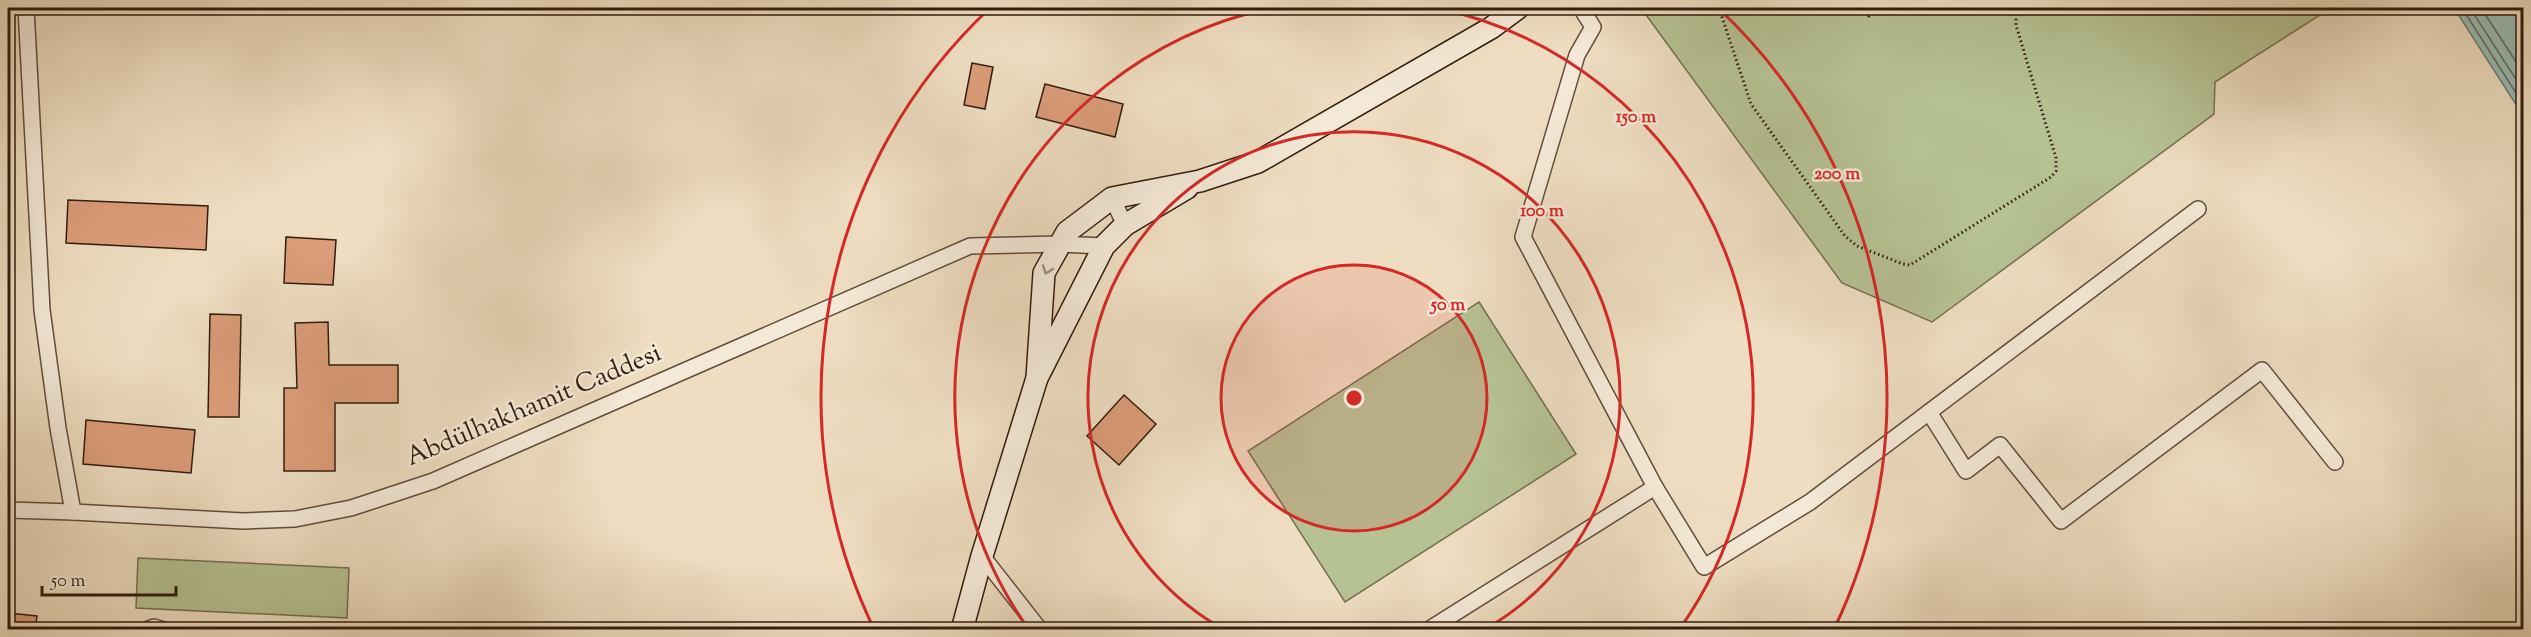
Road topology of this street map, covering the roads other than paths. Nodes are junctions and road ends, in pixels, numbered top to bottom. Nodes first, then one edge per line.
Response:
1 (26, 8) edge
2 (1518, 8) edge
3 (1581, 8) edge
4 (1200, 181) junction
5 (1112, 198) junction
6 (2198, 209) dead end
7 (1125, 225) junction
8 (1059, 244) junction
9 (1104, 246) junction
10 (1037, 378) junction
11 (1929, 412) junction
12 (2335, 462) dead end
13 (1655, 486) junction
14 (8, 510) edge
15 (73, 512) junction
16 (982, 556) junction
17 (146, 630) edge
18 (164, 630) edge
19 (962, 630) edge
20 (1040, 630) edge
21 (1428, 630) edge

1 - 15 street
2 - 4 main road
3 - 13 street
4 - 5 main road
4 - 7 main road
5 - 7 street
5 - 8 main road
6 - 11 street
7 - 9 main road
8 - 9 street, Abdülhakhamit Caddesi
8 -> 10 main road
8 - 15 street, Abdülhakhamit Caddesi
9 - 10 main road
10 - 16 main road
11 - 12 street
11 - 13 street
13 - 21 street
14 - 15 street, Abdülhakhamit Caddesi
16 - 19 main road
16 - 20 street
17 - 18 street

